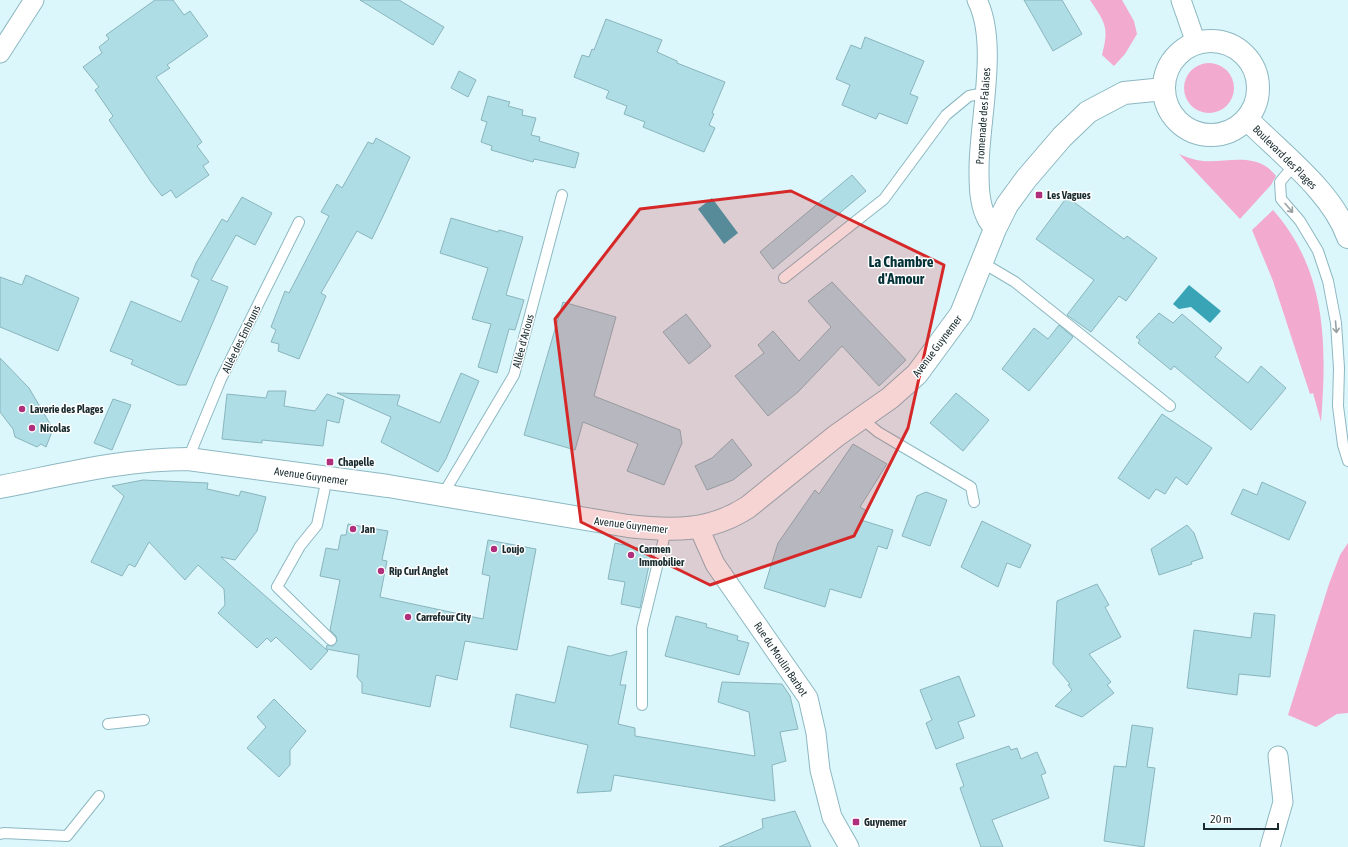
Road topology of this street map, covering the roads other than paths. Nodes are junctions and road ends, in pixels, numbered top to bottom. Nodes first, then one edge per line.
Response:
1 (34, 0) edge
2 (977, 0) edge
3 (1181, 0) edge
4 (1196, 43) junction
5 (0, 53) edge
6 (1164, 89) junction
7 (984, 93) junction
8 (1247, 119) junction
9 (1295, 164) junction
10 (562, 195) dead end
11 (299, 222) dead end
12 (995, 229) junction
13 (1348, 237) edge
14 (982, 263) junction
15 (784, 278) dead end
16 (1170, 406) dead end
17 (861, 418) junction
18 (188, 459) junction
19 (1348, 461) edge
20 (327, 478) junction
21 (0, 487) edge
22 (442, 496) junction
23 (974, 502) dead end
24 (699, 528) junction
25 (666, 530) junction
26 (331, 640) dead end
27 (642, 705) dead end
28 (144, 720) dead end
29 (108, 724) dead end
30 (1278, 756) dead end
31 (99, 796) dead end
32 (0, 834) edge
33 (849, 847) edge
34 (1270, 847) edge

1 - 5 street
2 - 7 street, Promenade des Falaises
3 - 4 street
4 - 6 main road
4 - 8 main road
6 - 8 main road
6 - 12 main road, Avenue Guynemer
7 - 12 street, Promenade des Falaises
7 - 15 lane
8 - 9 main road, Boulevard des Plages
9 - 13 main road, Boulevard des Plages
9 -> 19 lane
10 - 22 lane, Allée d'Arious
11 - 18 lane, Allée des Embruns
12 - 14 main road, Avenue Guynemer
14 - 16 lane
14 - 17 main road, Avenue Guynemer
17 - 23 lane
17 - 24 main road, Avenue Guynemer
18 - 20 main road, Avenue Guynemer
18 - 21 main road, Avenue Guynemer
20 - 22 main road, Avenue Guynemer
20 - 26 lane
22 - 25 main road, Avenue Guynemer
24 - 25 main road, Avenue Guynemer
24 - 33 street, Rue du Moulin Barbot
25 - 27 lane
28 - 29 lane
30 - 34 street
31 - 32 lane

